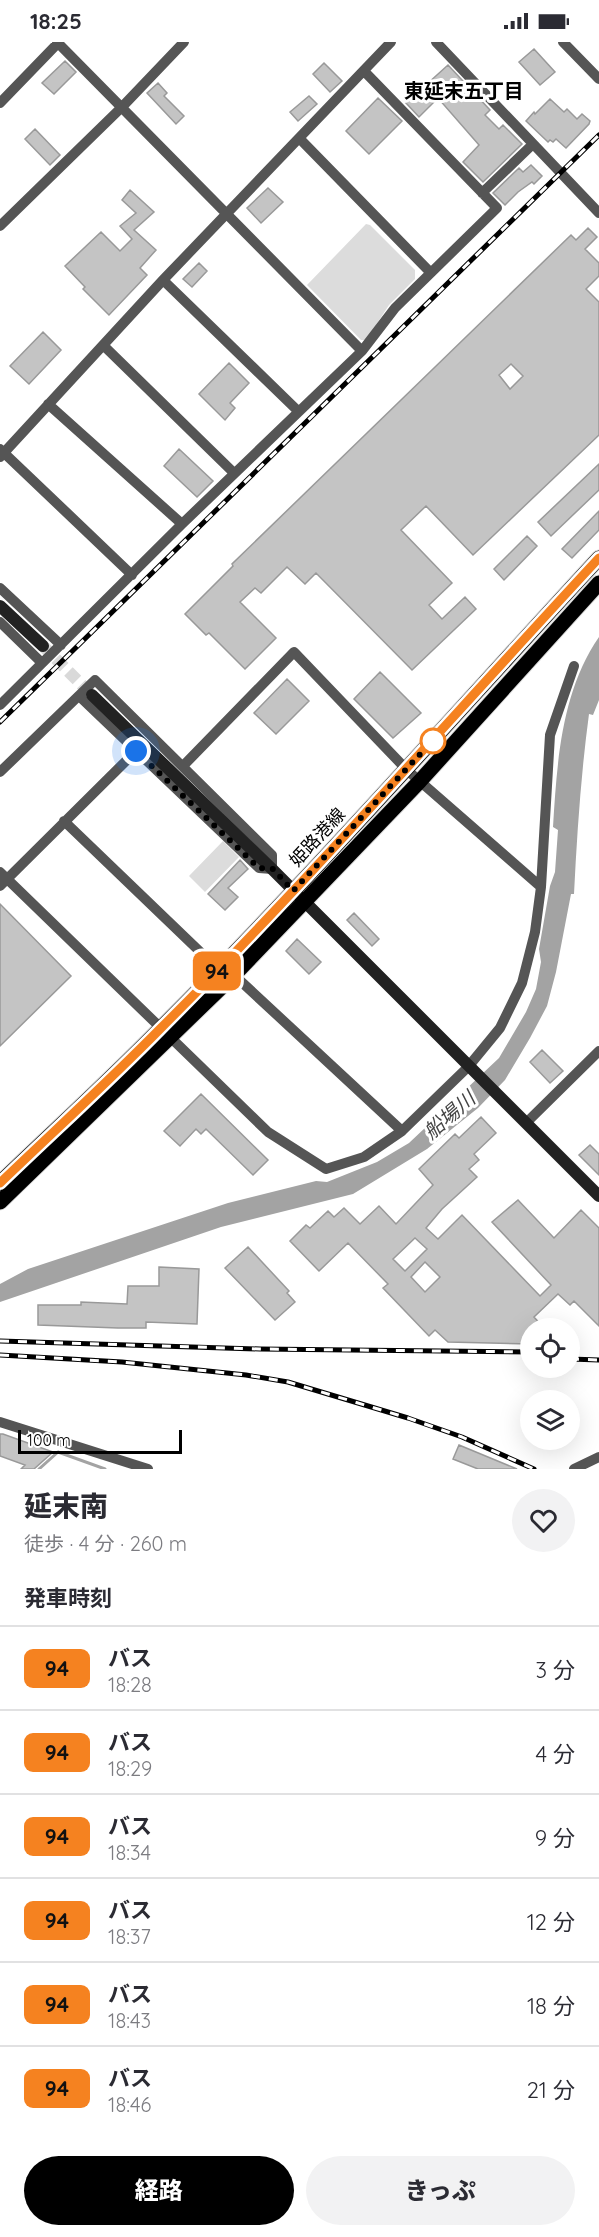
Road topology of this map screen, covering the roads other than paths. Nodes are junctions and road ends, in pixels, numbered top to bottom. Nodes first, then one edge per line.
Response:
1 (58, 42) edge
2 (184, 42) edge
3 (391, 42) edge
4 (436, 42) edge
5 (563, 42) edge
6 (363, 71) junction
7 (599, 79) edge
8 (0, 103) edge
9 (122, 106) junction
10 (300, 139) junction
11 (533, 144) junction
12 (482, 193) junction
13 (599, 213) edge
14 (227, 214) junction
15 (0, 226) edge
16 (430, 272) junction
17 (163, 280) junction
18 (104, 346) junction
19 (362, 351) junction
20 (48, 404) junction
21 (298, 411) junction
22 (2, 453) edge
23 (234, 473) junction
24 (182, 524) junction
25 (599, 558) edge
26 (132, 575) junction
27 (599, 584) edge
28 (0, 588) edge
29 (0, 606) edge
30 (0, 622) edge
31 (61, 645) junction
32 (43, 646) tunnel mouth
33 (42, 663) junction
34 (574, 666) dead end
35 (92, 694) tunnel mouth
36 (79, 696) junction
37 (0, 705) edge
38 (136, 751) junction
39 (183, 766) junction
40 (407, 770) junction
41 (0, 772) edge
42 (420, 782) junction
43 (64, 821) junction
44 (273, 869) junction
45 (2, 879) edge
46 (541, 887) junction
47 (298, 896) junction
48 (218, 969) junction
49 (234, 975) junction
50 (165, 1034) junction
51 (599, 1051) edge
52 (468, 1067) junction
53 (526, 1123) junction
54 (402, 1131) junction
55 (0, 1183) edge
56 (599, 1195) edge
57 (0, 1202) edge
58 (0, 1422) edge
59 (599, 1457) edge
60 (148, 1469) edge
61 (574, 1469) edge

1 - 8 street
1 - 9 street
2 - 9 street
3 - 6 street
4 - 11 street
5 - 7 street
6 - 10 street
6 - 12 street
9 - 14 street
9 - 15 street
10 - 14 street
10 - 16 street
11 - 12 street
11 - 13 street
12 - 16 street
14 - 17 street
14 - 19 street
16 - 19 street
17 - 18 street
17 - 21 street
18 - 20 street
18 - 23 street
19 - 21 street
20 - 22 street
20 - 24 street
21 - 23 street
22 - 26 street
23 - 24 street
24 - 26 street
25 - 40 main road, 姫路港線
26 - 31 street
27 - 42 main road, 姫路港線
28 - 31 street
29 - 32 street
30 - 33 street
31 - 33 street
33 - 37 street
34 - 46 street
35 - 44 street
36 - 38 street
36 - 39 street
36 - 41 street
38 - 43 street
38 - 44 street
39 - 40 street
39 - 44 street
40 - 42 street
40 - 47 main road, 姫路港線
42 - 46 street
42 - 47 main road, 姫路港線
43 - 45 street
43 - 48 street
44 - 47 street
45 - 50 street
46 - 52 street
47 - 48 main road, 姫路港線
47 - 49 main road, 姫路港線
47 - 52 street
48 - 50 main road, 姫路港線
49 - 50 main road, 姫路港線
49 - 54 street
50 - 54 street
50 - 55 main road, 姫路港線
50 - 57 main road, 姫路港線
51 - 53 street
52 - 53 street
52 - 54 street
53 - 56 street
58 - 60 street
59 - 61 street

